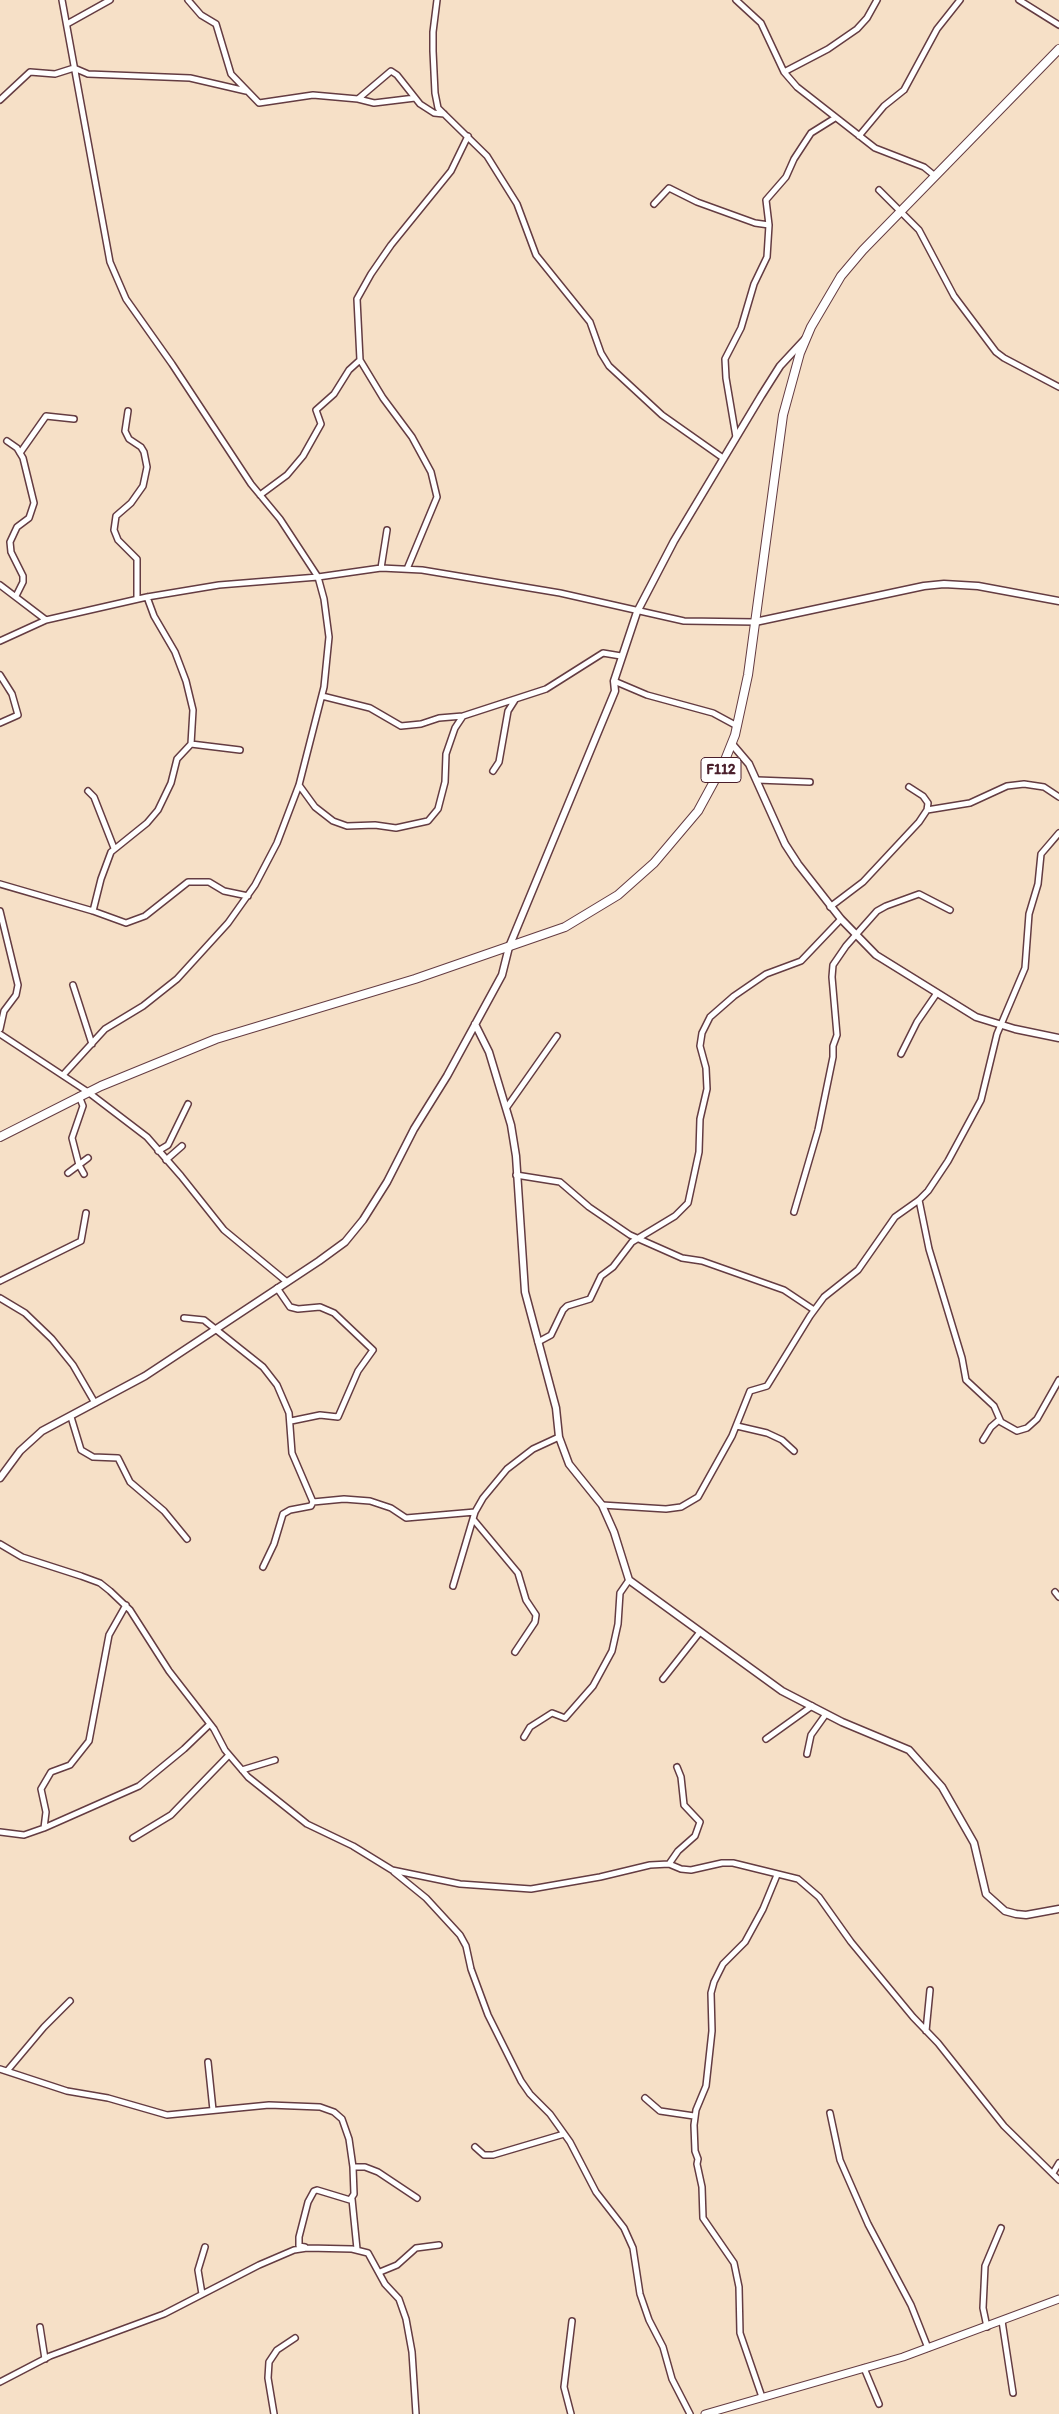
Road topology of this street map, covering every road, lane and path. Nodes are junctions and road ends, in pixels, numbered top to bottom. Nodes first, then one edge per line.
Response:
1 (62, 0) edge
2 (110, 0) edge
3 (188, 0) edge
4 (437, 0) edge
5 (736, 0) edge
6 (877, 0) edge
7 (960, 0) edge
8 (1019, 0) edge
9 (67, 24) junction
10 (1059, 25) edge
11 (1059, 49) edge
12 (74, 68) junction
13 (784, 72) junction
14 (246, 91) junction
15 (415, 98) junction
16 (358, 99) junction
17 (0, 100) edge
18 (444, 114) junction
19 (835, 118) junction
20 (468, 136) junction
21 (859, 136) junction
22 (935, 176) junction
23 (879, 190) dead end
24 (654, 204) dead end
25 (901, 211) junction
26 (769, 225) junction
27 (806, 338) junction
28 (360, 360) junction
29 (1059, 387) edge
30 (128, 411) dead end
31 (74, 419) dead end
32 (736, 438) junction
33 (7, 441) dead end
34 (20, 453) junction
35 (723, 458) junction
36 (260, 495) junction
37 (387, 530) dead end
38 (381, 568) junction
39 (407, 569) junction
40 (318, 577) junction
41 (0, 585) edge
42 (16, 596) junction
43 (147, 597) junction
44 (137, 599) junction
45 (1059, 601) edge
46 (637, 612) junction
47 (46, 620) junction
48 (755, 622) junction
49 (0, 641) edge
50 (621, 656) junction
51 (0, 675) edge
52 (614, 682) junction
53 (322, 696) junction
54 (515, 699) junction
55 (463, 716) junction
56 (0, 723) edge
57 (737, 726) junction
58 (191, 744) junction
59 (732, 744) junction
60 (240, 750) dead end
61 (493, 771) dead end
62 (757, 780) junction
63 (810, 782) dead end
64 (299, 785) junction
65 (909, 788) dead end
66 (88, 791) dead end
67 (1059, 797) edge
68 (927, 810) junction
69 (1059, 833) edge
70 (114, 848) junction
71 (0, 884) edge
72 (248, 896) junction
73 (830, 907) junction
74 (950, 910) dead end
75 (0, 911) edge
76 (93, 911) junction
77 (841, 919) junction
78 (857, 935) junction
79 (509, 947) junction
80 (73, 984) dead end
81 (937, 993) junction
82 (475, 1024) junction
83 (1001, 1025) junction
84 (0, 1029) edge
85 (0, 1034) edge
86 (557, 1036) dead end
87 (1059, 1038) edge
88 (92, 1044) junction
89 (901, 1054) dead end
90 (63, 1075) junction
91 (88, 1092) junction
92 (79, 1096) junction
93 (188, 1104) dead end
94 (507, 1107) junction
95 (0, 1137) edge
96 (182, 1146) dead end
97 (158, 1151) junction
98 (88, 1158) dead end
99 (166, 1160) junction
100 (78, 1166) junction
101 (68, 1173) dead end
102 (84, 1174) dead end
103 (516, 1175) junction
104 (919, 1200) junction
105 (794, 1212) dead end
106 (86, 1213) dead end
107 (638, 1238) junction
108 (0, 1281) edge
109 (287, 1282) junction
110 (278, 1288) junction
111 (0, 1298) edge
112 (814, 1310) junction
113 (184, 1318) dead end
114 (214, 1330) junction
115 (538, 1342) junction
116 (1059, 1380) edge
117 (95, 1403) junction
118 (71, 1417) junction
119 (999, 1420) junction
120 (291, 1421) junction
121 (737, 1426) junction
122 (559, 1437) junction
123 (983, 1440) dead end
124 (794, 1451) dead end
125 (0, 1478) edge
126 (313, 1502) junction
127 (602, 1505) junction
128 (475, 1512) junction
129 (474, 1519) junction
130 (187, 1539) dead end
131 (0, 1544) edge
132 (263, 1567) dead end
133 (630, 1580) junction
134 (454, 1586) dead end
135 (126, 1605) junction
136 (700, 1632) junction
137 (515, 1652) dead end
138 (662, 1679) dead end
139 (812, 1706) junction
140 (826, 1714) junction
141 (210, 1724) junction
142 (524, 1736) dead end
143 (766, 1739) dead end
144 (807, 1754) dead end
145 (229, 1755) junction
146 (275, 1760) dead end
147 (677, 1767) dead end
148 (242, 1770) junction
149 (44, 1828) junction
150 (0, 1832) edge
151 (133, 1838) dead end
152 (669, 1864) junction
153 (392, 1870) junction
154 (403, 1872) junction
155 (777, 1875) junction
156 (407, 1882) junction
157 (1059, 1910) edge
158 (930, 1990) dead end
159 (70, 2001) dead end
160 (926, 2030) junction
161 (208, 2062) dead end
162 (0, 2069) edge
163 (7, 2071) junction
164 (645, 2098) dead end
165 (213, 2110) junction
166 (830, 2113) dead end
167 (694, 2116) junction
168 (564, 2134) junction
169 (475, 2148) dead end
170 (1059, 2163) edge
171 (353, 2167) junction
172 (1053, 2173) junction
173 (1059, 2180) edge
174 (417, 2198) dead end
175 (352, 2199) junction
176 (1001, 2228) dead end
177 (439, 2245) dead end
178 (205, 2247) dead end
179 (307, 2248) junction
180 (357, 2250) junction
181 (380, 2274) junction
182 (202, 2294) junction
183 (1059, 2299) edge
184 (572, 2321) dead end
185 (1002, 2321) junction
186 (987, 2327) junction
187 (40, 2328) dead end
188 (294, 2338) dead end
189 (928, 2348) junction
190 (45, 2359) junction
191 (864, 2368) junction
192 (0, 2382) edge
193 (1013, 2393) dead end
194 (762, 2397) junction
195 (879, 2404) dead end
196 (709, 2413) edge
197 (274, 2414) edge
198 (416, 2414) edge
199 (571, 2414) edge
200 (690, 2414) edge

1 - 9 street
2 - 9 street
3 - 14 street
4 - 18 street
5 - 13 street
6 - 13 street
7 - 21 street
8 - 10 street
9 - 12 street
11 - 22 main road, F112
12 - 14 street
12 - 17 street
12 - 36 street
13 - 19 street
14 - 16 street
15 - 16 street
15 - 16 street
15 - 18 street
18 - 20 street
19 - 21 street
19 - 26 street
20 - 28 street
20 - 35 street
21 - 22 street
22 - 25 main road, F112
23 - 25 street
24 - 26 street
25 - 27 main road, F112
25 - 29 street
26 - 32 street
27 - 32 street
27 - 48 main road, F112
28 - 36 street
28 - 39 street
30 - 44 street
31 - 34 street
32 - 35 street
33 - 34 street
34 - 42 street
35 - 46 street
36 - 40 street
37 - 38 street
38 - 39 street
38 - 40 street
39 - 46 street
40 - 43 street
40 - 53 street
41 - 42 street
42 - 47 street
43 - 44 street
43 - 58 street
44 - 47 street
45 - 48 street
46 - 48 street
46 - 50 street
47 - 49 street
48 - 57 main road, F112
50 - 52 street
50 - 54 street
51 - 56 street
52 - 57 street
52 - 79 street
53 - 55 street
53 - 64 street
54 - 55 street
54 - 61 street
55 - 64 street
57 - 59 main road, F112
58 - 60 street
58 - 70 street
59 - 62 street
59 - 79 main road, F112
62 - 63 street
62 - 73 street
64 - 72 street
65 - 68 street
66 - 70 street
67 - 68 street
68 - 73 street
69 - 83 street
70 - 76 street
71 - 76 street
72 - 76 street
72 - 88 street
73 - 77 street
74 - 78 street
75 - 84 street
77 - 78 street
77 - 107 street
78 - 81 street
78 - 105 street
79 - 82 street
79 - 91 main road, F112
80 - 88 street
81 - 83 street
81 - 89 street
82 - 94 street
82 - 109 street
83 - 87 street
83 - 104 street
85 - 90 street
86 - 94 street
88 - 90 street
90 - 91 street
91 - 92 main road, F112
91 - 97 street
92 - 95 main road, F112
92 - 100 street
93 - 97 street
94 - 103 street
96 - 99 street
97 - 99 street
98 - 100 street
99 - 109 street
100 - 101 street
100 - 102 street
103 - 107 street
103 - 115 street
104 - 112 street
104 - 119 street
106 - 108 street
107 - 112 street
107 - 115 street
109 - 110 street
110 - 114 street
110 - 120 street
111 - 117 street
112 - 121 street
113 - 114 street
114 - 117 street
114 - 120 street
115 - 122 street
116 - 119 street
117 - 118 street
118 - 125 street
118 - 130 street
119 - 123 street
120 - 126 street
121 - 124 street
121 - 127 street
122 - 127 street
122 - 128 street
126 - 128 street
126 - 132 street
127 - 133 street
128 - 129 street
129 - 134 street
129 - 137 street
131 - 135 street
133 - 136 street
133 - 142 street
135 - 141 street
135 - 149 street
136 - 138 street
136 - 139 street
139 - 140 street
139 - 143 street
140 - 144 street
140 - 157 street
141 - 145 street
141 - 149 street
145 - 148 street
145 - 151 street
146 - 148 street
147 - 152 street
148 - 153 street
149 - 150 street
152 - 154 street
152 - 155 street
153 - 154 street
153 - 156 street
154 - 156 street
155 - 160 street
155 - 167 street
156 - 168 street
158 - 160 street
159 - 163 street
160 - 172 street
161 - 165 street
162 - 163 street
163 - 165 street
164 - 167 street
165 - 171 street
166 - 189 street
167 - 194 street
168 - 169 street
168 - 200 street
170 - 172 street
171 - 174 street
171 - 175 street
172 - 173 street
175 - 179 street
175 - 180 street
176 - 186 street
177 - 181 street
178 - 182 street
179 - 180 street
179 - 182 street
180 - 181 street
181 - 198 street
182 - 190 street
183 - 185 main road
184 - 199 street
185 - 186 main road
185 - 193 street
186 - 189 main road
187 - 190 street
188 - 197 street
189 - 191 main road
190 - 192 street
191 - 194 main road
191 - 195 street
194 - 196 main road

